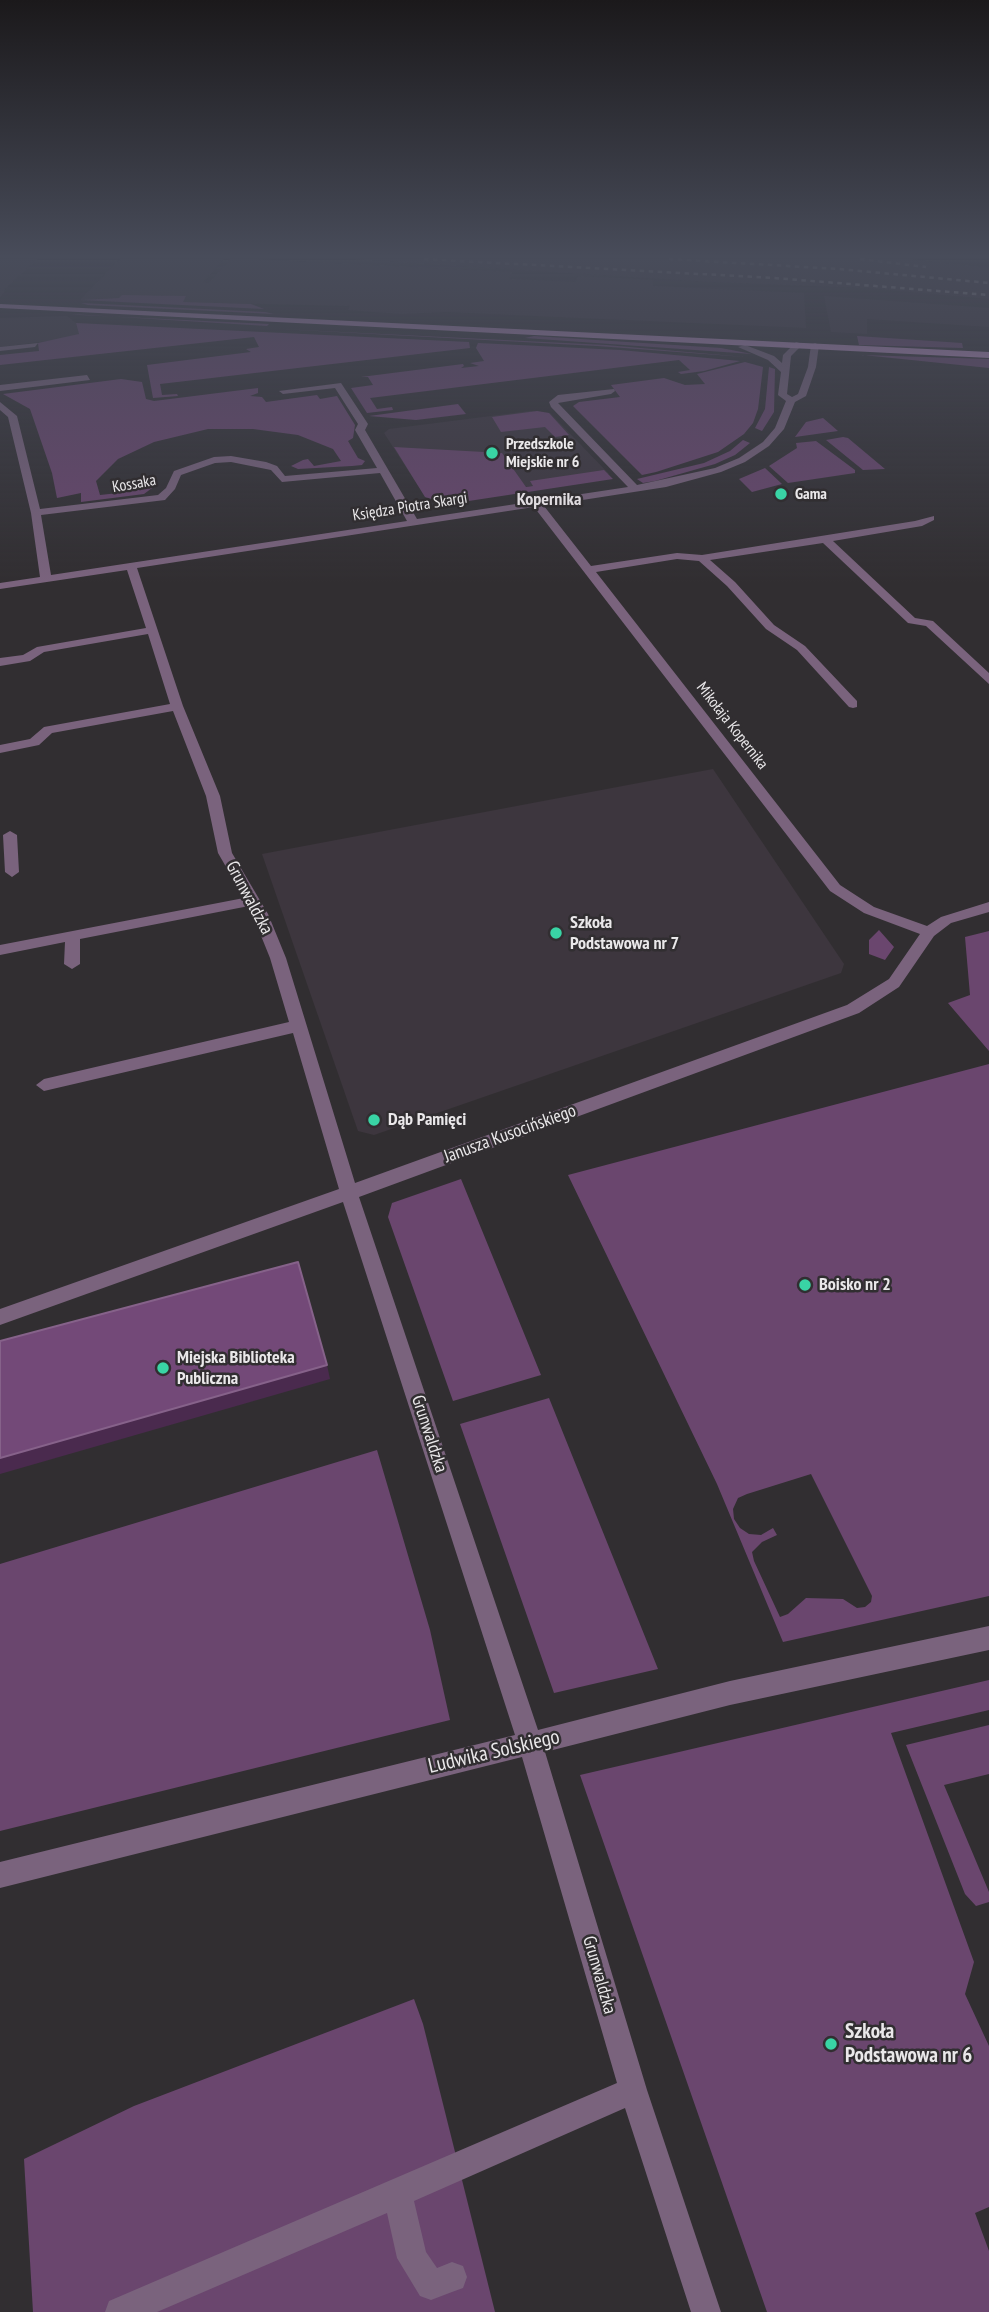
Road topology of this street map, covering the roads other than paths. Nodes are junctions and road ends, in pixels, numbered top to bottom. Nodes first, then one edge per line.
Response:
1 (781, 367) edge
2 (786, 367) edge
3 (812, 367) edge
4 (785, 371) junction
5 (87, 378) dead end
6 (0, 388) edge
7 (283, 391) dead end
8 (611, 391) dead end
9 (791, 400) junction
10 (0, 405) edge
11 (383, 470) junction
12 (635, 489) junction
13 (537, 504) junction
14 (36, 513) junction
15 (930, 518) dead end
16 (414, 523) junction
17 (825, 539) junction
18 (702, 558) junction
19 (131, 566) junction
20 (589, 570) junction
21 (46, 579) junction
22 (0, 586) edge
23 (153, 630) junction
24 (0, 662) edge
25 (989, 680) edge
26 (853, 704) dead end
27 (177, 706) junction
28 (0, 749) edge
29 (10, 835) dead end
30 (12, 872) dead end
31 (253, 901) junction
32 (989, 907) edge
33 (929, 932) junction
34 (74, 937) junction
35 (0, 950) edge
36 (72, 964) dead end
37 (299, 1027) junction
38 (44, 1085) dead end
39 (349, 1193) junction
40 (0, 1317) edge
41 (989, 1638) edge
42 (530, 1743) junction
43 (0, 1875) edge
44 (633, 2090) junction
45 (398, 2193) junction
46 (452, 2277) dead end
47 (120, 2312) edge
48 (706, 2312) edge

1 - 4 street
2 - 4 street
3 - 9 street, Księdza Piotra Skargi
4 - 9 street
5 - 6 street
7 - 11 street
8 - 12 street
9 - 12 street, Księdza Piotra Skargi
10 - 14 street
11 - 14 street, Kossaka
11 - 16 street
12 - 13 street, Księdza Piotra Skargi
13 - 16 street, Księdza Piotra Skargi
13 - 20 street, Mikołaja Kopernika
14 - 21 street
15 - 17 street
16 - 19 street, Księdza Piotra Skargi
17 - 18 street
17 - 25 street
18 - 20 street
18 - 26 street
19 - 21 street, Księdza Piotra Skargi
19 - 23 street, Grunwaldzka
20 - 33 street, Mikołaja Kopernika
21 - 22 street, Księdza Piotra Skargi
23 - 24 street
23 - 27 street, Grunwaldzka
27 - 28 street
27 - 31 street, Grunwaldzka
29 - 30 street
31 - 34 street
31 - 37 street, Grunwaldzka
32 - 33 street, Janusza Kusocińskiego
33 - 39 street, Janusza Kusocińskiego
34 - 35 street
34 - 36 street
37 - 38 street
37 - 39 street, Grunwaldzka
39 - 40 street, Janusza Kusocińskiego
39 - 42 street, Grunwaldzka
41 - 42 street, Ludwika Solskiego
42 - 43 street, Ludwika Solskiego
42 - 44 street, Grunwaldzka
44 - 45 street
44 - 48 street, Grunwaldzka
45 - 46 street
45 - 47 street

